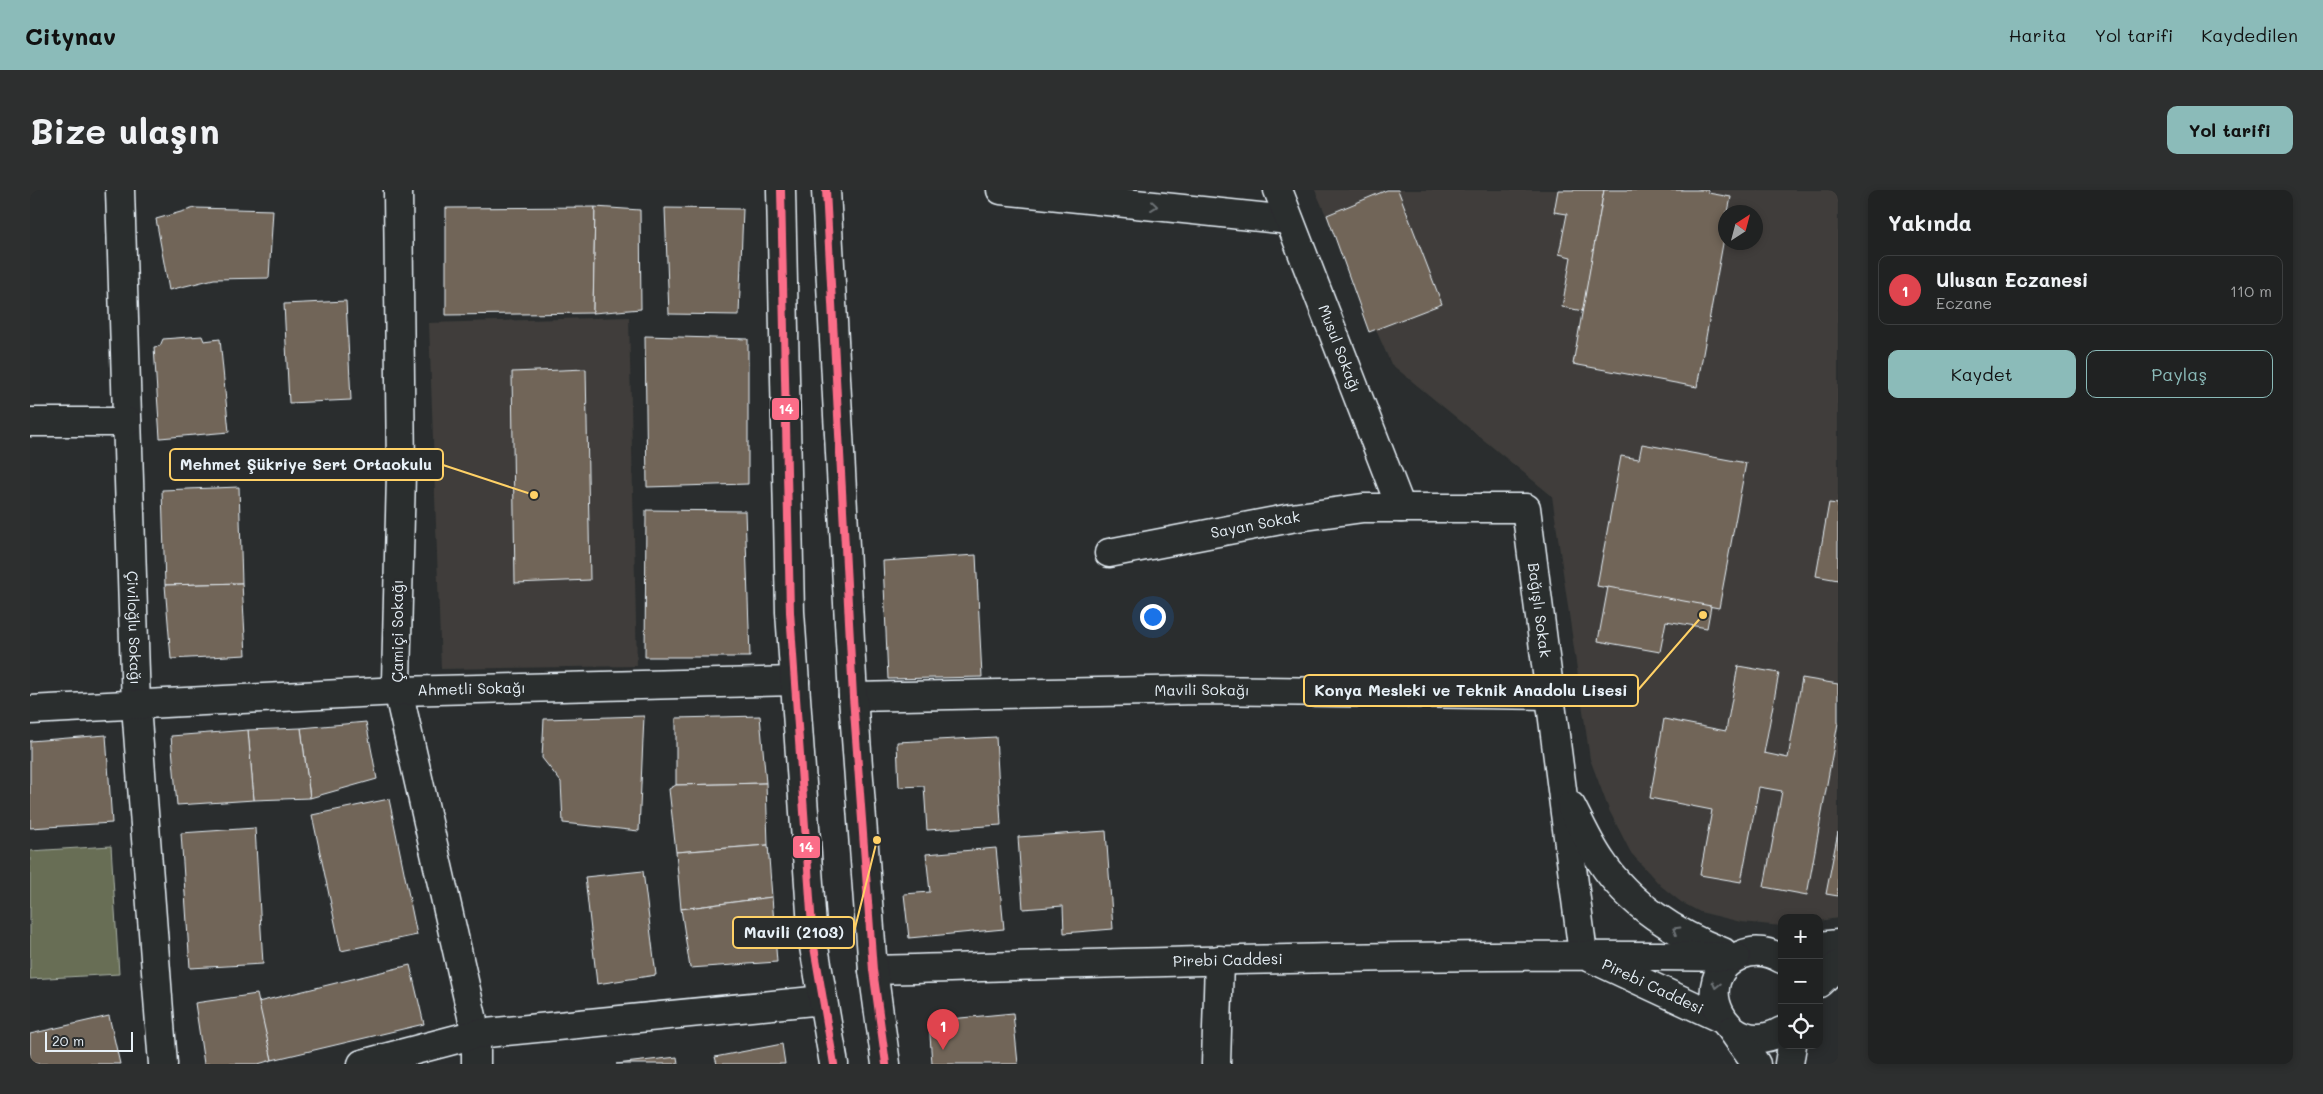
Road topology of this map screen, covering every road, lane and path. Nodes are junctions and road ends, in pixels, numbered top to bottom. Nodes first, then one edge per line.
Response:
1 (120, 190) edge
2 (398, 190) edge
3 (781, 190) edge
4 (826, 190) edge
5 (1001, 190) edge
6 (1278, 190) edge
7 (1289, 220) junction
8 (30, 422) edge
9 (127, 422) junction
10 (1401, 508) junction
11 (1109, 553) dead end
12 (795, 681) junction
13 (399, 691) junction
14 (1552, 695) junction
15 (853, 697) junction
16 (136, 706) junction
17 (30, 710) edge
18 (1564, 791) junction
19 (1838, 944) edge
20 (1823, 946) edge
21 (1775, 953) edge
22 (1583, 954) junction
23 (1736, 957) junction
24 (1219, 960) junction
25 (1838, 964) edge
26 (873, 970) junction
27 (1823, 979) edge
28 (823, 1000) junction
29 (1727, 1025) junction
30 (1778, 1033) edge
31 (476, 1034) junction
32 (1791, 1049) edge
33 (162, 1064) edge
34 (362, 1064) edge
35 (476, 1064) edge
36 (834, 1064) edge
37 (886, 1064) edge
38 (1216, 1064) edge
39 (1756, 1064) edge
40 (1789, 1064) edge

1 - 9 street, Çiviloğlu Sokağı
2 - 13 street, Çamiçi Sokağı
3 - 12 street
4 - 15 street
5 -> 7 street
6 - 7 street, Musul Sokağı
7 - 10 street, Musul Sokağı
8 - 9 street
9 - 16 street, Çiviloğlu Sokağı
10 - 11 street, Sayan Sokak
10 - 14 street, Bağışlı Sokak
12 - 13 street, Ahmetli Sokağı
12 - 28 street
13 - 16 street, Ahmetli Sokağı
13 - 31 street, Çamiçi Sokağı
14 - 15 street, Mavili Sokağı
14 - 18 street, Bağışlı Sokak
15 - 26 street
16 - 17 street, Ahmetli Sokağı
16 - 33 street, Çiviloğlu Sokağı
18 - 22 street, Bağışlı Sokak
23 -> 18 street
19 - 20 street
21 - 23 street, Pirebi Caddesi
22 - 23 street, Pirebi Caddesi
22 - 24 street, Pirebi Caddesi
22 - 29 street, Pirebi Caddesi
23 -> 29 street
24 - 26 street, Pirebi Caddesi
24 - 38 street
25 - 27 street
26 - 37 street
28 - 31 street
28 - 36 street
29 - 30 street, Pirebi Caddesi
29 - 39 street
31 - 34 street
31 - 35 street, Çamiçi Sokağı
32 - 40 street

